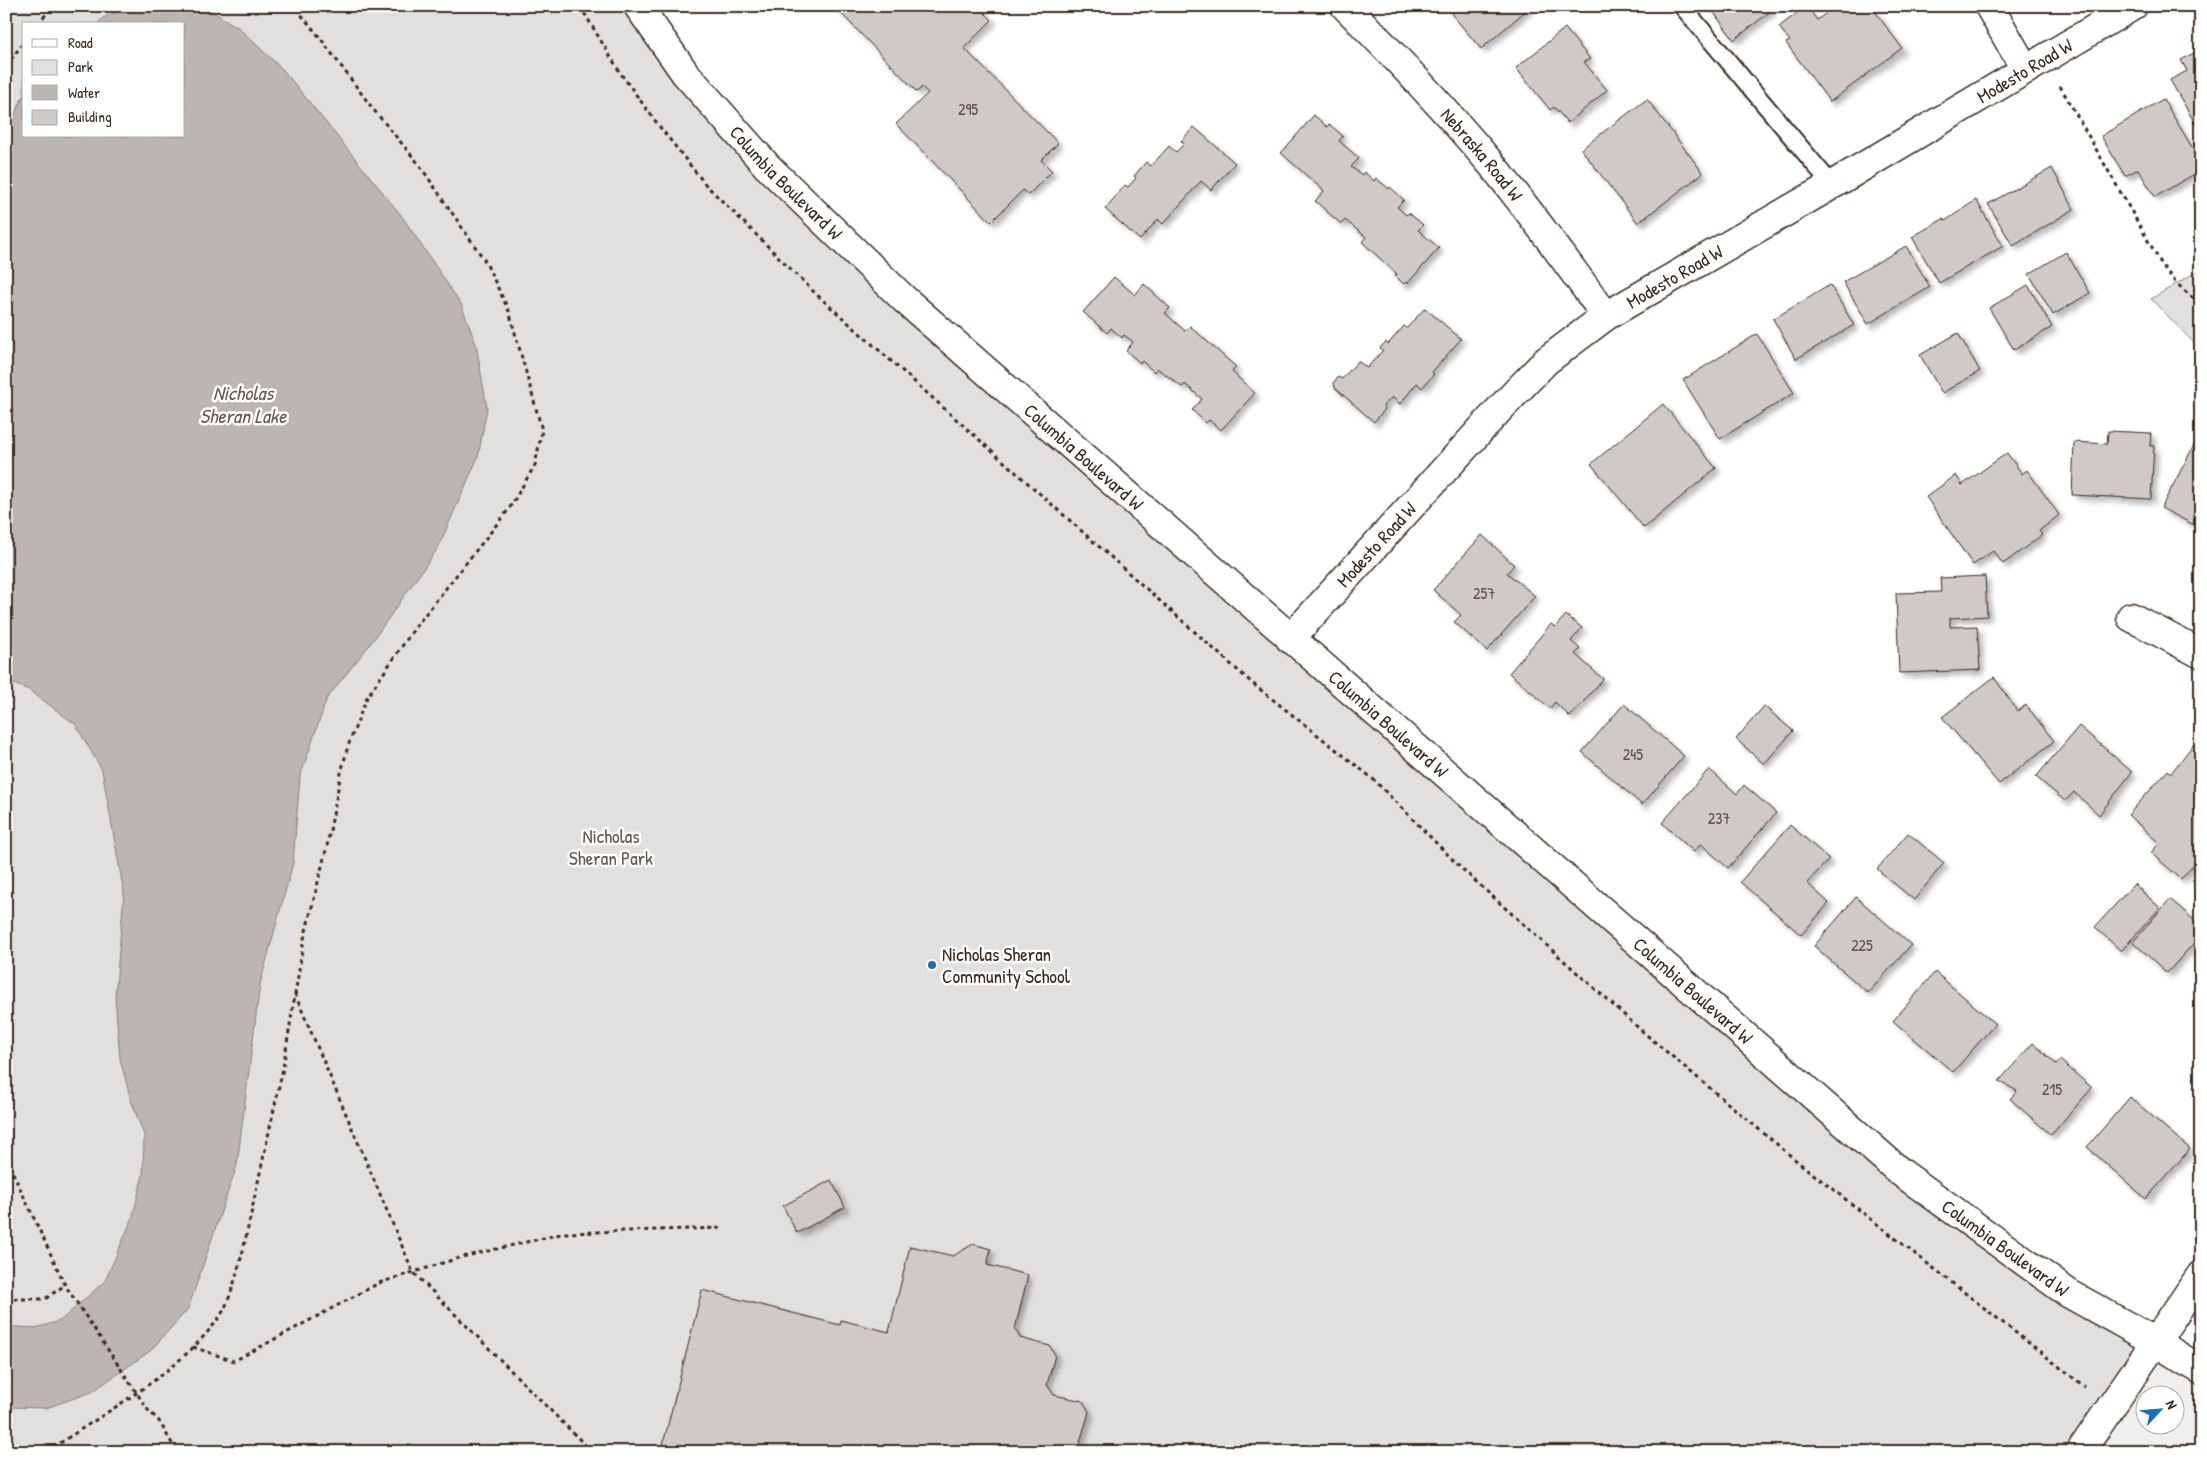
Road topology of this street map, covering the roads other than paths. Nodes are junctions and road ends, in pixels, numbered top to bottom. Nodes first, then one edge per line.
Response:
1 (638, 6) edge
2 (1345, 6) edge
3 (1682, 6) edge
4 (1989, 6) edge
5 (2133, 6) edge
6 (2035, 64) junction
7 (1832, 185) junction
8 (1606, 316) junction
9 (2131, 617) dead end
10 (1290, 639) junction
11 (2201, 654) edge
12 (2201, 1274) edge
13 (2154, 1340) junction
14 (2201, 1370) edge
15 (2080, 1452) edge

1 - 10 street, Columbia Boulevard W
2 - 8 street, Nebraska Road W
3 - 7 lane
4 - 6 street
5 - 6 street, Modesto Road W
6 - 7 street, Modesto Road W
7 - 8 street, Modesto Road W
8 - 10 street, Modesto Road W
9 - 11 street
10 - 13 street, Columbia Boulevard W
12 - 13 street
13 - 14 street, Columbia Boulevard W
13 - 15 street

